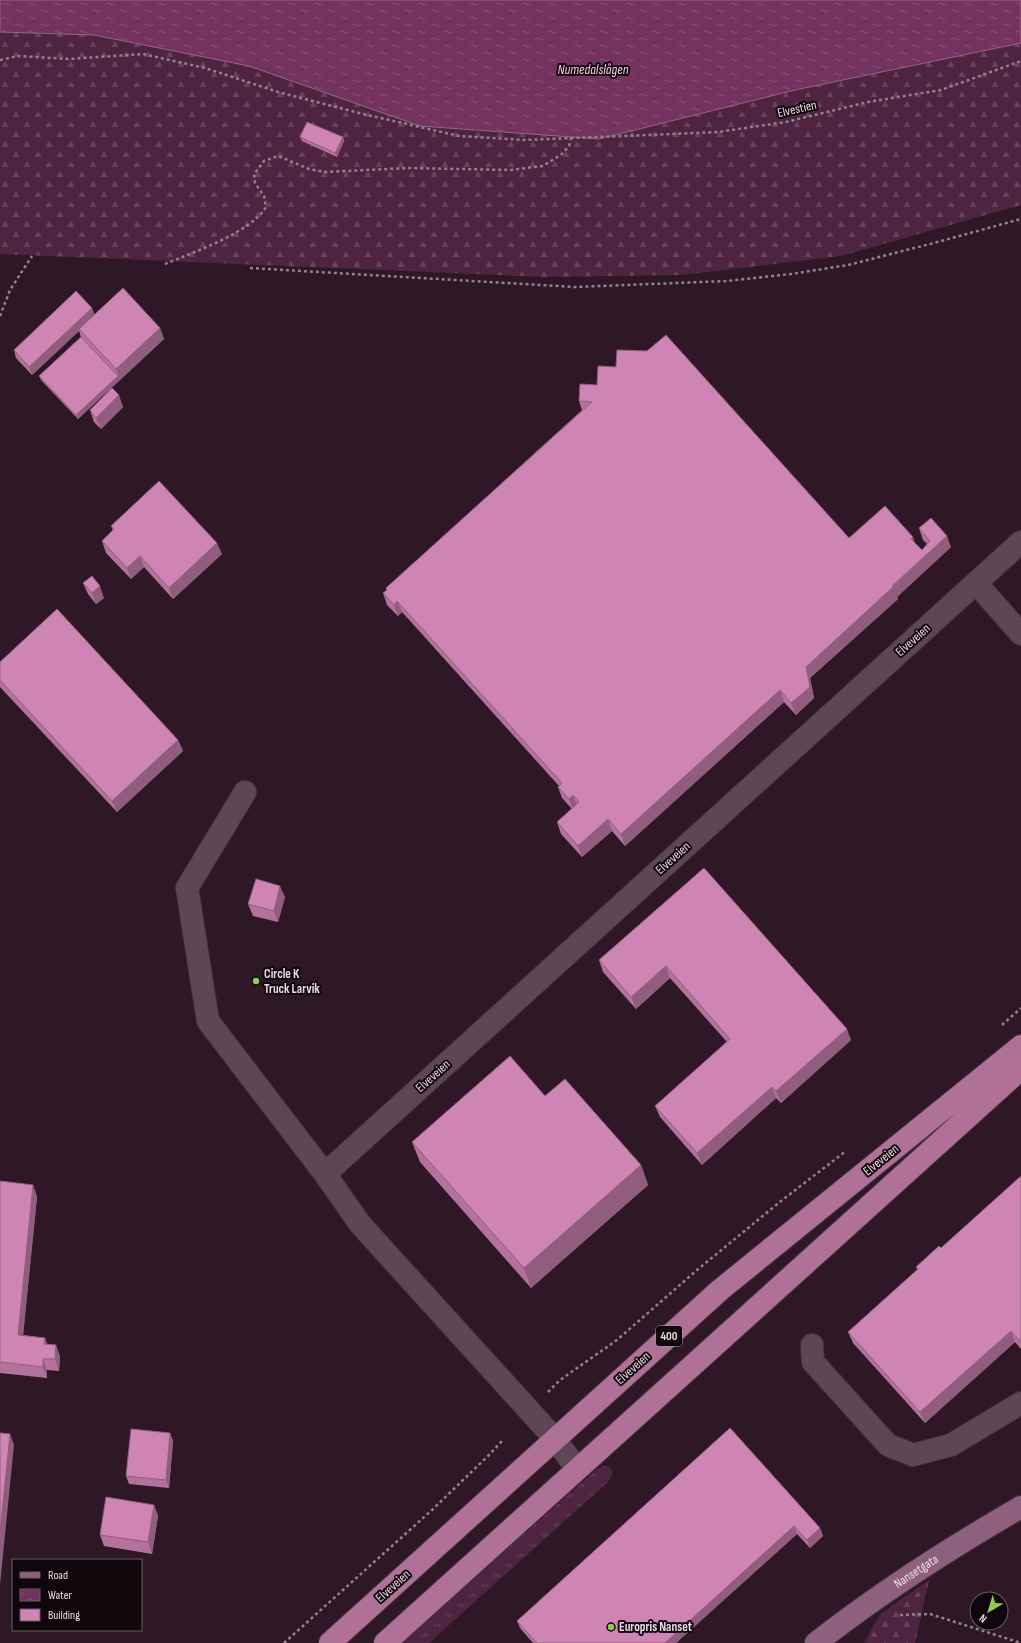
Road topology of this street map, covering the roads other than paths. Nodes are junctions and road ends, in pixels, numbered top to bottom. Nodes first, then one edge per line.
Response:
1 (1021, 542) edge
2 (976, 583) junction
3 (1021, 634) edge
4 (245, 792) dead end
5 (1021, 1046) edge
6 (1021, 1069) edge
7 (325, 1174) junction
8 (812, 1345) dead end
9 (1021, 1403) edge
10 (555, 1439) junction
11 (576, 1469) junction
12 (1021, 1507) edge
13 (330, 1643) edge
14 (385, 1643) edge
15 (816, 1643) edge

1 - 2 street, Elveveien
2 - 3 street
2 - 7 street, Elveveien
4 - 7 street
5 - 10 highway, Elveveien / 400
6 - 11 highway, Elveveien
7 - 10 street
8 - 9 street
10 - 11 street
10 - 13 highway, Elveveien / 400
11 - 14 highway, Elveveien
12 - 15 main road, Nansetgata

